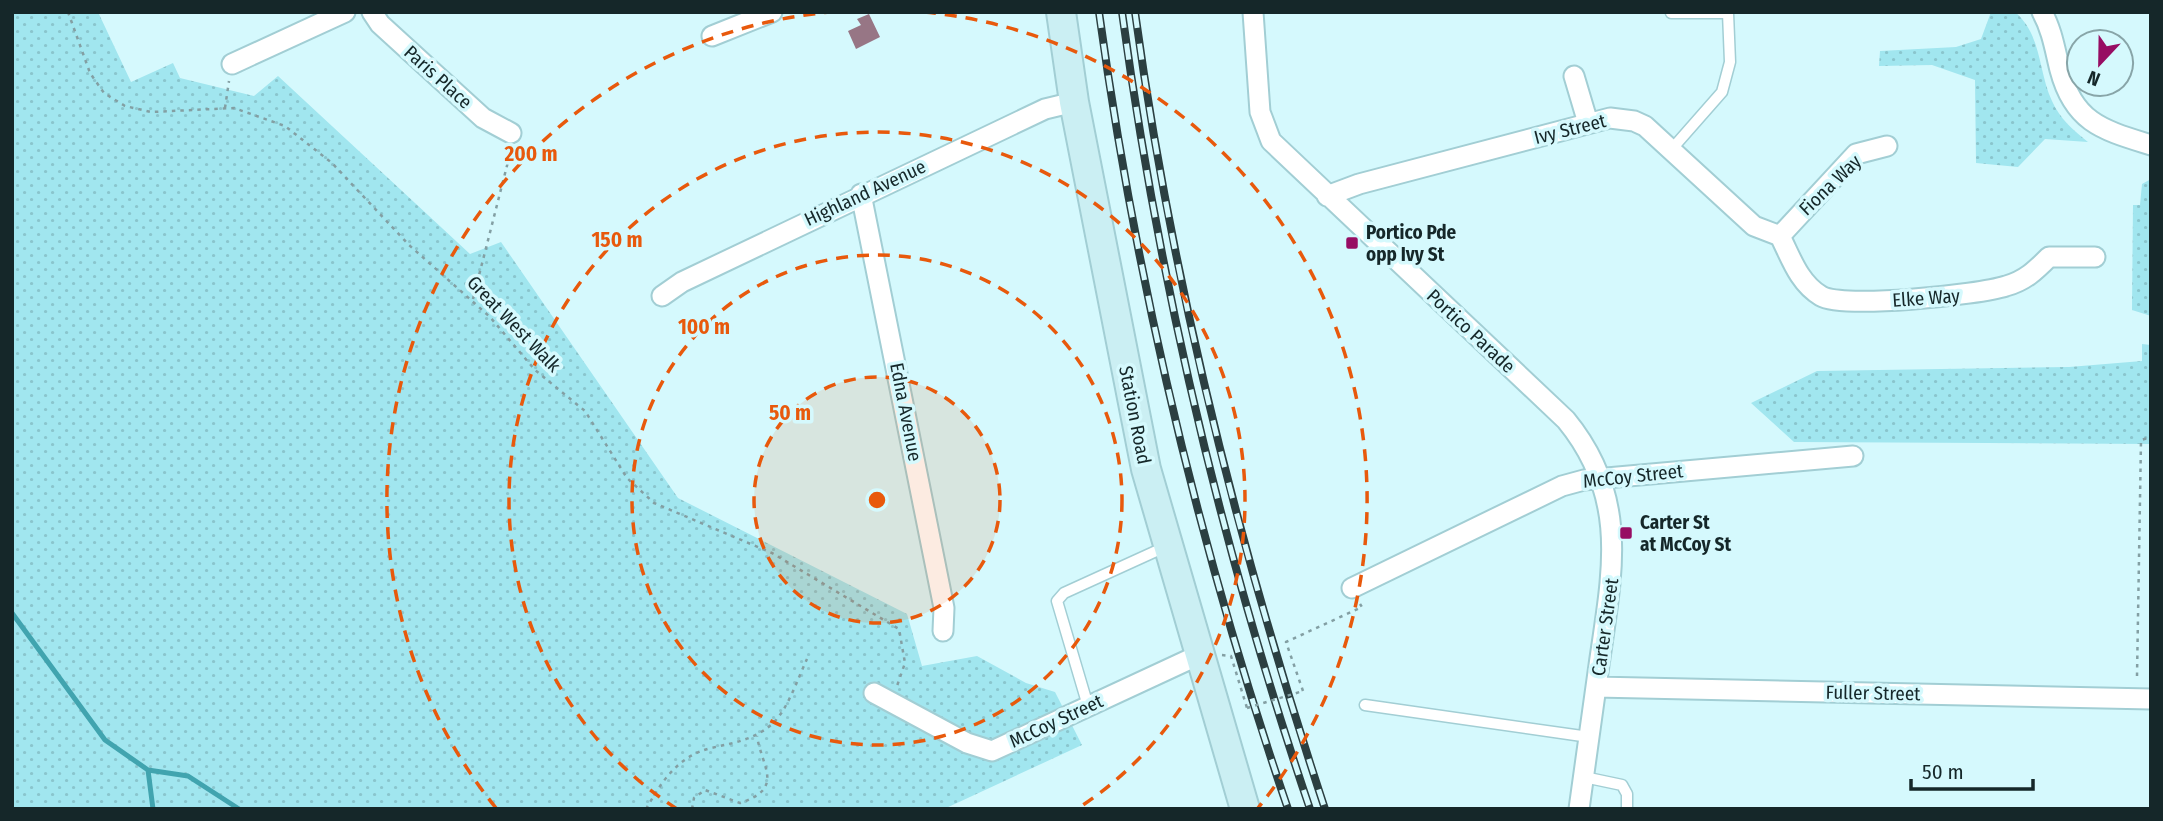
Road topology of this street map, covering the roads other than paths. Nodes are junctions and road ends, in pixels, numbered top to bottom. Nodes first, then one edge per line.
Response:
1 (345, 12) edge
2 (372, 12) edge
3 (772, 12) edge
4 (1060, 12) edge
5 (1253, 12) edge
6 (2042, 12) edge
7 (1671, 13) edge
8 (712, 36) dead end
9 (232, 64) road end
10 (1574, 75) dead end
11 (1074, 102) junction
12 (1588, 123) junction
13 (511, 133) road end
14 (2151, 145) edge
15 (1887, 146) dead end
16 (1671, 150) junction
17 (861, 194) junction
18 (1327, 196) junction
19 (1780, 236) junction
20 (2095, 257) dead end
21 (662, 296) dead end
22 (1853, 456) dead end
23 (1602, 477) junction
24 (1168, 546) junction
25 (1352, 588) road end
26 (943, 631) dead end
27 (1201, 654) junction
28 (1596, 687) junction
29 (882, 698) road end
30 (2151, 699) edge
31 (1365, 705) dead end
32 (1088, 706) junction
33 (1589, 737) junction
34 (1584, 778) junction
35 (1245, 809) edge
36 (1579, 809) edge
37 (1627, 809) edge

1 - 9 street
2 - 13 street, Paris Place
3 - 8 street
4 - 11 main road, Station Road
5 - 18 street, Portico Parade
6 - 14 street
7 - 16 lane
10 - 12 street
11 - 17 street, Highland Avenue
11 - 24 main road, Station Road
12 - 16 street, Ivy Street
12 - 18 street, Ivy Street
15 - 19 street, Fiona Way
16 - 19 street, Ivy Street
17 - 21 street, Highland Avenue
17 - 26 street, Edna Avenue
18 - 23 street, Portico Parade
19 - 20 street, Elke Way
22 - 23 street, McCoy Street
23 - 25 street, McCoy Street
23 - 28 street, Carter Street
24 - 27 main road, Station Road
24 - 32 lane
27 - 32 street, McCoy Street
27 - 35 main road, Station Road
28 - 30 street, Fuller Street
28 - 33 street, Carter Street
29 - 32 street, McCoy Street
31 - 33 lane
33 - 34 street, Carter Street
34 - 36 street, Carter Street
34 - 37 lane

